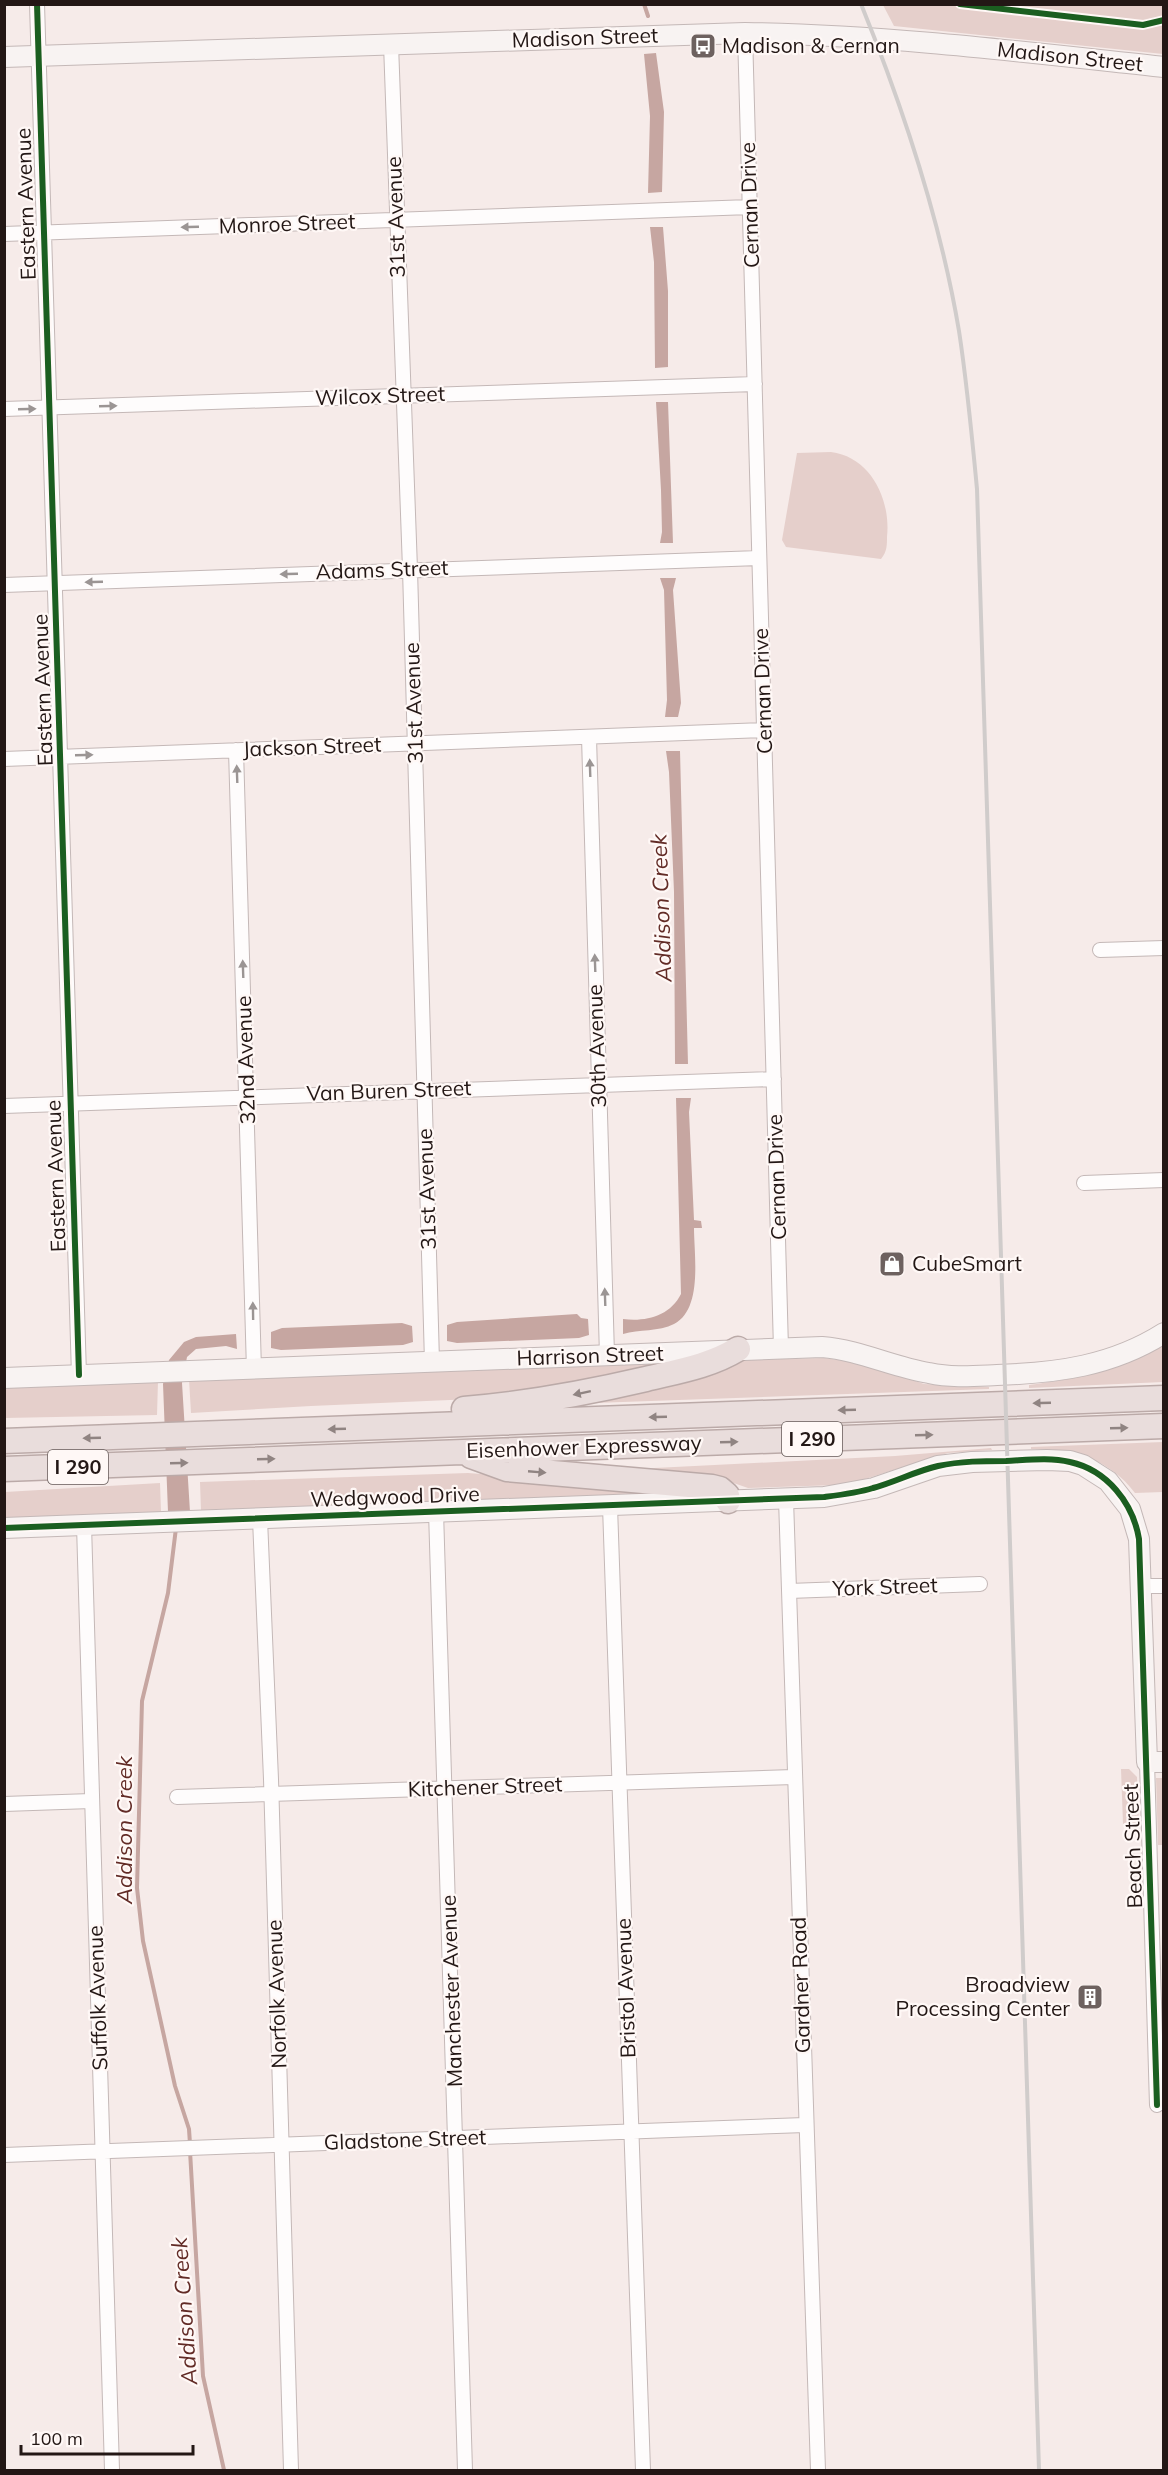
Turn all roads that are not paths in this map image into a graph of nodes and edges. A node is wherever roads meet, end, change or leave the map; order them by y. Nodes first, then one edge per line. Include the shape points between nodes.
1 (37, 4) edge
2 (745, 33) junction
3 (391, 44) junction
4 (39, 56) junction
5 (4, 57) edge
6 (1164, 67) edge
7 (750, 207) junction
8 (396, 220) junction
9 (44, 232) junction
10 (4, 234) edge
11 (755, 384) junction
12 (402, 395) junction
13 (49, 408) junction
14 (4, 409) edge
15 (759, 558) junction
16 (410, 569) junction
17 (56, 583) junction
18 (4, 585) edge
19 (764, 730) junction
20 (589, 737) junction
21 (415, 743) junction
22 (236, 750) junction
23 (61, 756) junction
24 (4, 759) edge
25 (1164, 948) edge
26 (1100, 951) dead end
27 (774, 1079) junction
28 (598, 1084) junction
29 (424, 1090) junction
30 (247, 1096) junction
31 (71, 1104) junction
32 (4, 1106) edge
33 (1164, 1180) edge
34 (1084, 1183) dead end
35 (1164, 1333) edge
36 (781, 1349) junction
37 (738, 1350) junction
38 (607, 1355) junction
39 (432, 1362) junction
40 (254, 1370) junction
41 (79, 1375) junction
42 (4, 1378) edge
43 (1164, 1398) edge
44 (1164, 1426) edge
45 (378, 1427) junction
46 (4, 1441) edge
47 (460, 1452) junction
48 (81, 1466) junction
49 (4, 1469) edge
50 (4, 1483) edge
51 (786, 1499) junction
52 (728, 1501) junction
53 (610, 1506) junction
54 (435, 1511) junction
55 (260, 1519) junction
56 (84, 1525) junction
57 (4, 1528) edge
58 (980, 1584) dead end
59 (1142, 1586) junction
60 (1164, 1586) edge
61 (789, 1591) junction
62 (1155, 1762) edge
63 (794, 1777) junction
64 (620, 1783) junction
65 (446, 1789) junction
66 (272, 1795) junction
67 (177, 1797) dead end
68 (92, 1801) junction
69 (4, 1804) edge
70 (1157, 2105) dead end
71 (805, 2125) junction
72 (631, 2131) junction
73 (456, 2138) junction
74 (282, 2145) junction
75 (103, 2152) junction
76 (4, 2156) edge
77 (112, 2470) edge
78 (291, 2470) edge
79 (465, 2470) edge
80 (643, 2470) edge
81 (818, 2470) edge

1 - 4 street, Eastern Avenue
2 - 3 street, Madison Street
2 - 6 street, Madison Street via 935,42
2 - 7 street, Cernan Drive
3 - 4 street, Madison Street
3 - 8 street, 31st Avenue
4 - 5 street, Madison Street
4 - 9 street, Eastern Avenue
7 - 8 street, Monroe Street
7 - 11 street, Cernan Drive
8 -> 9 street, Monroe Street
8 - 12 street, 31st Avenue
9 - 10 street, Monroe Street
9 - 13 street, Eastern Avenue
11 - 12 street, Wilcox Street
11 - 15 street, Cernan Drive
13 -> 12 street, Wilcox Street
12 - 16 street, 31st Avenue
14 -> 13 street, Wilcox Street
13 - 17 street, Eastern Avenue
15 - 16 street, Adams Street
15 - 19 street, Cernan Drive
16 -> 17 street, Adams Street
16 - 21 street, 31st Avenue
17 - 18 street, Adams Street
17 - 23 street, Eastern Avenue
19 - 20 street, Jackson Street
19 - 27 street, Cernan Drive
20 - 21 street, Jackson Street
28 -> 20 street, 30th Avenue
21 - 22 street, Jackson Street
21 - 29 street, 31st Avenue
23 -> 22 street, Jackson Street
30 -> 22 street, 32nd Avenue
23 - 24 street, Jackson Street
23 - 31 street, Eastern Avenue
25 - 26 street
27 - 28 street, Van Buren Street
27 - 36 street, Cernan Drive
28 - 29 street, Van Buren Street
38 -> 28 street, 30th Avenue
29 - 30 street, Van Buren Street
29 - 39 street, 31st Avenue
30 - 31 street, Van Buren Street
40 -> 30 street, 32nd Avenue
31 - 32 street, Van Buren Street
31 - 41 street, Eastern Avenue
33 - 34 street
35 - 36 street, Harrison Street via 1134,1350 1093,1365 1034,1374 944,1376 842,1349
36 - 37 street, Harrison Street
37 - 38 street, Harrison Street
37 -> 45 highway via 705,1365 618,1385 523,1403 431,1411
38 - 39 street, Harrison Street
39 - 40 street, Harrison Street
40 - 41 street, Harrison Street
41 - 42 street, Harrison Street
43 -> 45 highway, Eisenhower Expressway / I 290
47 -> 44 highway, Eisenhower Expressway / I 290
45 -> 46 highway, Eisenhower Expressway / I 290
48 -> 47 highway, Eisenhower Expressway / I 290
47 -> 52 highway via 507,1469 712,1487 727,1495
48 - 49 highway, Eisenhower Expressway / I 290
48 - 50 highway via 45,1481
51 - 52 street, Wedgwood Drive
51 - 59 street, Beach Street via 851,1494 956,1463 1070,1461 1108,1481 1130,1509 1137,1529
51 - 61 street, Gardner Road
52 - 53 street, Wedgwood Drive
53 - 54 street, Wedgwood Drive
53 - 64 street, Bristol Avenue
54 - 55 street, Wedgwood Drive
54 - 65 street, Manchester Avenue
55 - 56 street, Wedgwood Drive
55 - 66 street, Norfolk Avenue
56 - 57 street, Wedgwood Drive
56 - 68 street, Suffolk Avenue
58 - 61 street, York Street
59 - 60 street
59 - 62 street, Beach Street
61 - 63 street, Gardner Road
62 - 70 street, Beach Street
63 - 64 street, Kitchener Street
63 - 71 street, Gardner Road
64 - 65 street, Kitchener Street
64 - 72 street, Bristol Avenue
65 - 66 street, Kitchener Street
65 - 73 street, Manchester Avenue
66 - 67 street, Kitchener Street
66 - 74 street, Norfolk Avenue
68 - 69 street
68 - 75 street, Suffolk Avenue
71 - 72 street, Gladstone Street
71 - 81 street, Gardner Road
72 - 73 street, Gladstone Street
72 - 80 street, Bristol Avenue
73 - 74 street, Gladstone Street
73 - 79 street, Manchester Avenue
74 - 75 street, Gladstone Street
74 - 78 street, Norfolk Avenue
75 - 76 street, Gladstone Street
75 - 77 street, Suffolk Avenue

